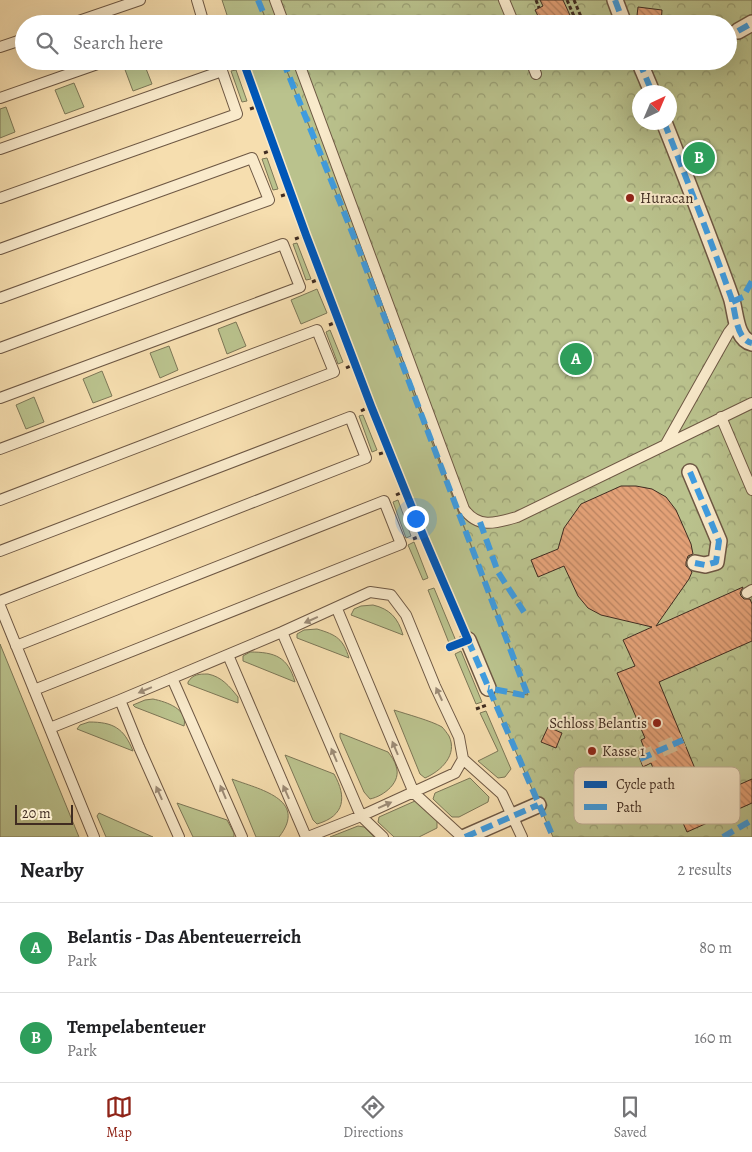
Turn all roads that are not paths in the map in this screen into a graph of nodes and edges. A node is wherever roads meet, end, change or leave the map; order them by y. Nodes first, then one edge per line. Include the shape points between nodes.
1 (140, 0) edge
2 (196, 0) edge
3 (275, 0) edge
4 (504, 0) edge
5 (615, 0) edge
6 (96, 15) edge
7 (201, 15) edge
8 (281, 15) edge
9 (510, 15) edge
10 (621, 15) edge
11 (752, 23) edge
12 (738, 31) dead end
13 (15, 43) edge
14 (0, 48) edge
15 (80, 70) edge
16 (301, 70) edge
17 (534, 70) edge
18 (643, 70) edge
19 (536, 74) dead end
20 (649, 85) edge
21 (0, 98) edge
22 (667, 130) edge
23 (0, 148) edge
24 (0, 198) edge
25 (0, 248) edge
26 (0, 298) edge
27 (737, 322) junction
28 (752, 343) edge
29 (0, 348) edge
30 (0, 398) edge
31 (752, 403) edge
32 (721, 417) junction
33 (666, 444) junction
34 (0, 449) edge
35 (690, 472) dead end
36 (752, 490) edge
37 (0, 500) edge
38 (0, 551) edge
39 (695, 563) dead end
40 (0, 601) edge
41 (0, 606) edge
42 (336, 608) junction
43 (282, 632) junction
44 (468, 640) dead end
45 (16, 646) junction
46 (228, 655) junction
47 (172, 678) junction
48 (488, 688) dead end
49 (34, 690) junction
50 (120, 700) junction
51 (50, 728) junction
52 (463, 759) junction
53 (414, 793) junction
54 (538, 805) dead end
55 (361, 816) junction
56 (513, 816) junction
57 (94, 837) edge
58 (179, 837) edge
59 (242, 837) edge
60 (307, 837) edge
61 (383, 837) edge
62 (464, 837) edge
63 (522, 837) edge

1 - 6 lane
2 - 7 lane
3 - 8 lane
4 - 9 lane
5 - 10 street
11 - 12 street
13 - 14 lane
15 - 21 lane
16 - 33 lane via 460,499 470,517 480,522 517,517
17 - 19 lane
18 - 20 street
22 - 27 street via 705,225
23 - 24 lane via 222,71 237,114
25 - 26 lane via 252,158 269,200
27 - 28 street via 741,334
27 - 33 lane
29 - 30 lane via 283,244 300,287
31 - 32 lane
32 - 33 lane
32 - 36 lane
34 - 37 lane via 317,330 334,372
35 - 39 street via 719,541 716,562
38 - 40 lane via 350,417 366,458
41 - 45 lane
42 -> 43 lane
52 -> 42 lane via 459,737 406,615 390,595 370,592
53 -> 42 lane
43 - 46 lane
55 -> 43 lane
44 - 48 street
45 - 49 lane
45 - 49 lane via 384,500 401,544
46 - 47 lane
60 -> 46 lane
47 -> 50 lane
59 -> 47 lane
49 - 51 lane
50 - 51 lane
58 -> 50 lane
51 - 57 lane
52 - 53 lane via 455,773
52 - 56 lane via 502,794
55 -> 53 lane
53 - 62 lane
54 - 56 street
55 - 60 lane
55 - 61 lane
56 - 62 street
56 - 63 lane

